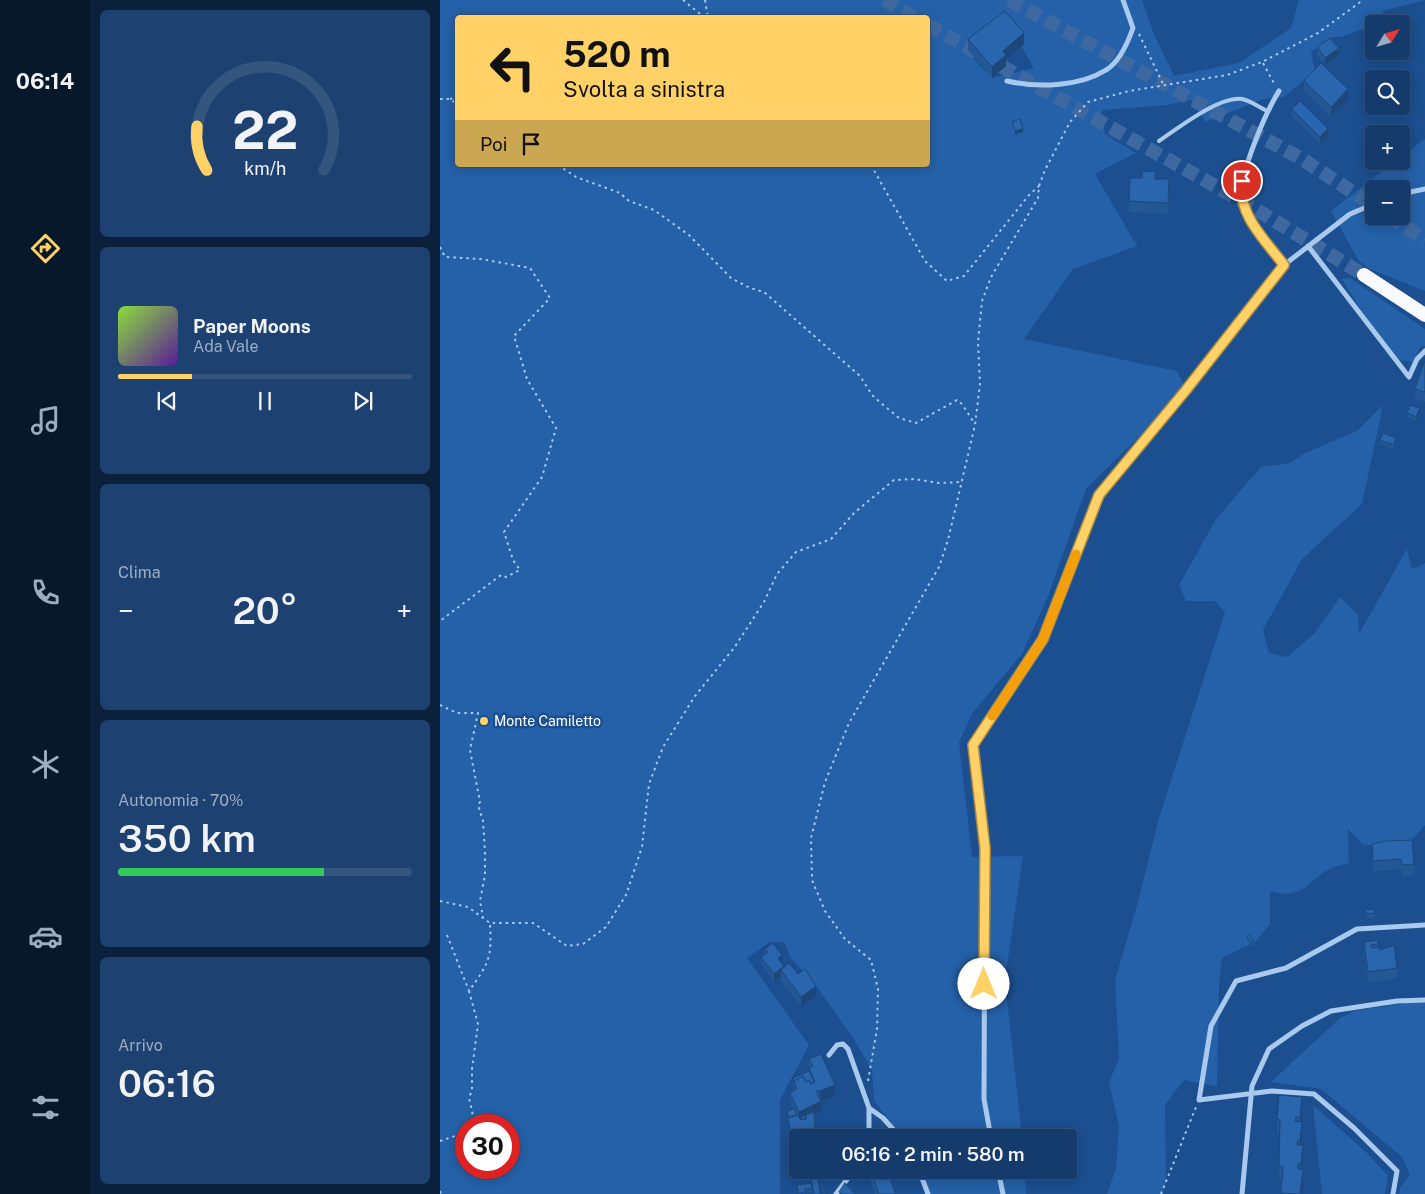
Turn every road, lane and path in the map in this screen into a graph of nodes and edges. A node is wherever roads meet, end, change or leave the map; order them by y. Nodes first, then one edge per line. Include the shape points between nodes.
1 (683, 0) edge
2 (705, 0) edge
3 (1123, 0) edge
4 (1363, 0) edge
5 (703, 15) edge
6 (707, 15) edge
7 (1133, 28) junction
8 (1262, 62) junction
9 (1007, 81) dead end
10 (1164, 86) junction
11 (1279, 91) joint
12 (455, 98) edge
13 (440, 99) edge
14 (449, 99) junction
15 (455, 102) edge
16 (1267, 111) junction
17 (1159, 141) dead end
18 (561, 167) edge
19 (872, 167) edge
20 (1039, 186) junction
21 (1425, 189) edge
22 (1410, 192) edge
23 (1365, 208) edge
24 (1308, 246) junction
25 (440, 247) edge
26 (1284, 265) junction
27 (1364, 275) tunnel mouth
28 (1425, 315) edge
29 (1425, 351) edge
30 (975, 425) junction
31 (961, 482) junction
32 (440, 622) edge
33 (440, 705) edge
34 (440, 901) edge
35 (483, 918) junction
36 (490, 924) junction
37 (1425, 925) edge
38 (447, 936) dead end
39 (469, 991) junction
40 (1425, 1000) edge
41 (829, 1055) dead end
42 (868, 1084) dead end
43 (1252, 1094) junction
44 (1199, 1100) junction
45 (869, 1108) junction
46 (473, 1114) edge
47 (869, 1129) edge
48 (893, 1129) edge
49 (989, 1129) edge
50 (455, 1136) edge
51 (440, 1142) edge
52 (847, 1179) edge
53 (922, 1179) edge
54 (1000, 1179) edge
55 (836, 1194) edge
56 (928, 1194) edge
57 (1002, 1194) edge
58 (1161, 1194) edge
59 (1242, 1194) edge
60 (1393, 1194) edge

1 - 5 path
2 - 6 path
3 - 7 street
4 - 8 path via 1318,33
7 - 9 street via 1114,64 1091,77 1055,85 1028,86
7 - 10 path via 1141,36
8 - 10 path via 1227,75
8 - 11 path
10 - 20 path via 1111,94 1088,102 1070,122
11 - 16 street
12 - 14 path
13 - 14 path
14 - 15 path
16 - 17 lane via 1242,99 1224,102
16 - 26 street via 1240,194 1248,217
18 - 30 path via 576,177 654,210 689,234 731,278 764,292 860,376 872,395 899,418 916,423 957,400
19 - 20 path via 925,261 947,281 964,276
20 - 30 path via 1038,198 991,277 982,301 978,342 980,384
21 - 22 street
23 - 24 street via 1350,214
24 - 26 street
24 - 29 street via 1409,376
25 - 32 path via 445,257 481,259 530,268 550,298 514,336 527,379 556,428 542,478 504,532 513,560 520,570 506,577 501,575
26 - 49 street via 1099,495 1043,639 973,745 985,848 984,1099
27 - 28 highway
30 - 31 path
31 - 36 path via 894,480 854,513 831,539 796,552 778,574 739,640 695,696 663,747 649,784 642,847 626,895 606,927 583,944 567,946 533,923
31 - 42 path via 939,567 849,723 825,782 811,838 812,880 825,911 845,939 871,960 878,989 877,1029
33 - 35 path via 457,713 478,713 470,750 478,805 484,821 485,875 480,901
34 - 35 path via 468,907
35 - 36 path
36 - 39 path via 492,951 484,971
37 - 44 street via 1358,929 1286,968 1236,981 1211,1026
38 - 39 path
39 - 46 path via 478,1024 469,1098
40 - 43 street via 1331,1011 1302,1026 1269,1049 1252,1086
41 - 45 street via 837,1045 843,1044 848,1049
43 - 44 street
43 - 59 street
43 - 60 street via 1272,1091 1314,1094 1397,1171
44 - 58 path
45 - 47 street
45 - 48 street
50 - 51 path
52 - 55 street
53 - 56 street
54 - 57 street

